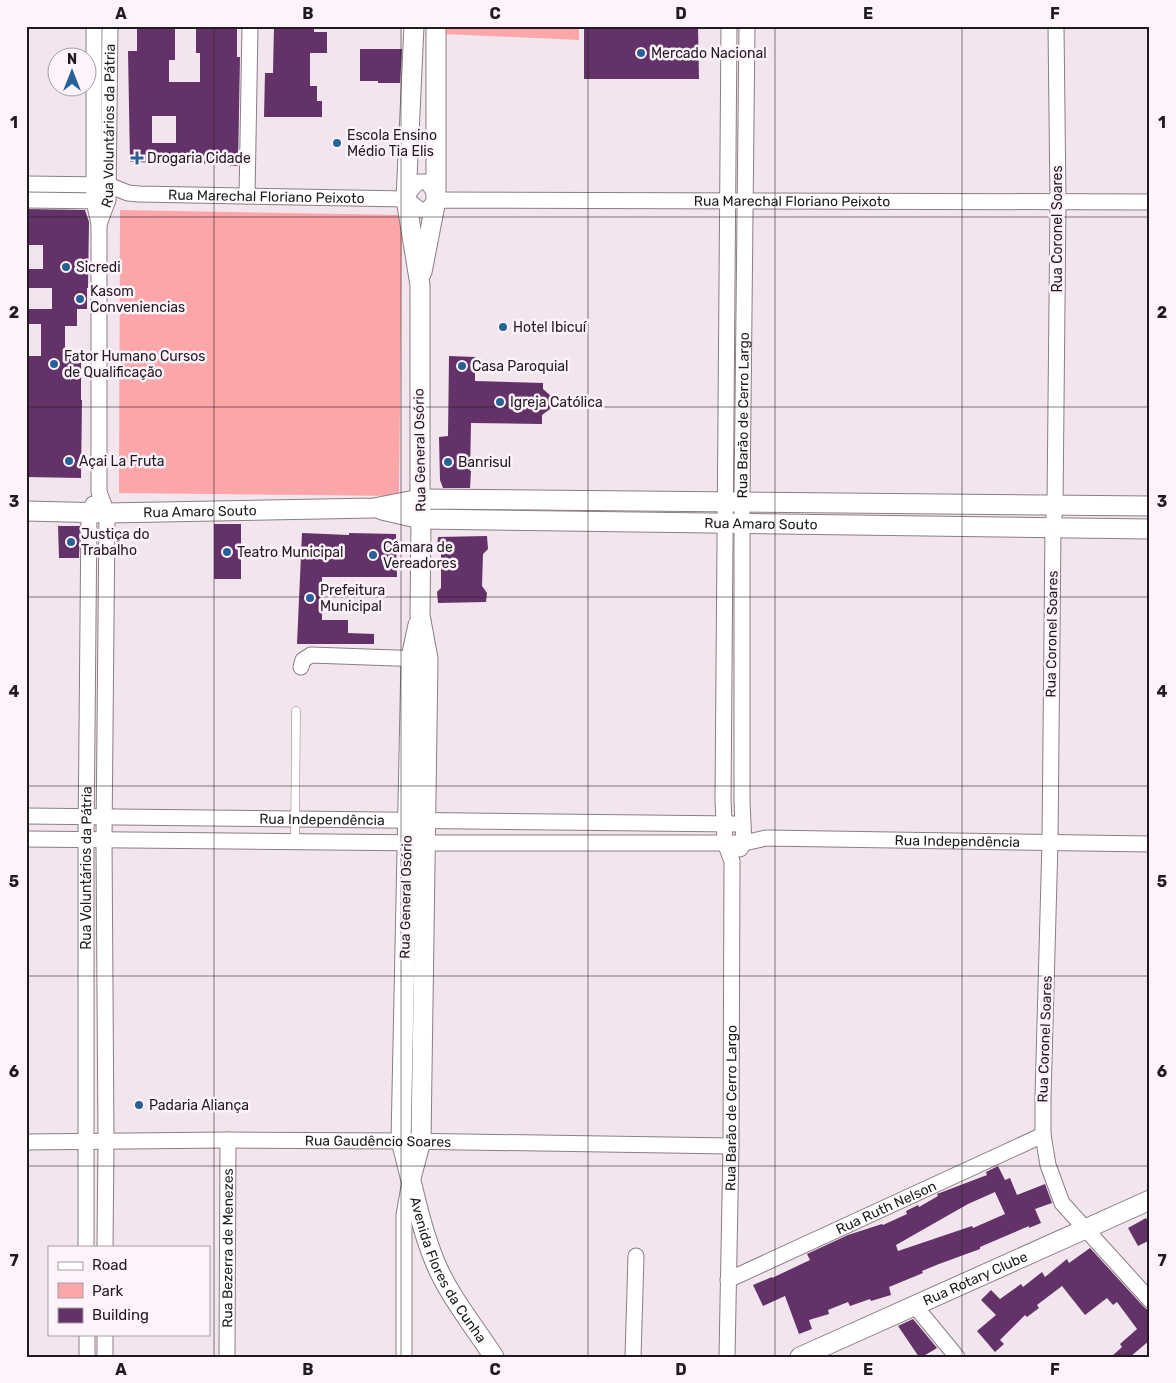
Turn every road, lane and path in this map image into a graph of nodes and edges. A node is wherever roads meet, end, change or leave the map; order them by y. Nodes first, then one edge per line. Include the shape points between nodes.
1 (94, 26) edge
2 (110, 26) edge
3 (250, 26) edge
4 (414, 26) edge
5 (436, 26) edge
6 (729, 26) edge
7 (747, 26) edge
8 (1056, 26) edge
9 (747, 46) junction
10 (729, 47) junction
11 (26, 184) edge
12 (101, 185) junction
13 (128, 193) junction
14 (247, 196) junction
15 (406, 199) junction
16 (26, 200) edge
17 (436, 200) junction
18 (101, 201) junction
19 (729, 201) junction
20 (746, 201) junction
21 (1058, 202) junction
22 (1150, 202) edge
23 (420, 285) junction
24 (727, 308) junction
25 (745, 308) junction
26 (420, 499) junction
27 (734, 502) junction
28 (1055, 505) junction
29 (1150, 506) edge
30 (374, 508) junction
31 (26, 512) edge
32 (98, 512) junction
33 (421, 519) junction
34 (734, 523) junction
35 (1053, 528) junction
36 (1150, 529) edge
37 (725, 623) junction
38 (742, 623) junction
39 (88, 624) junction
40 (106, 624) junction
41 (419, 659) junction
42 (301, 667) dead end
43 (296, 711) dead end
44 (724, 770) junction
45 (742, 770) junction
46 (26, 816) edge
47 (87, 816) junction
48 (104, 816) junction
49 (296, 819) junction
50 (417, 820) junction
51 (532, 821) junction
52 (725, 824) junction
53 (744, 825) junction
54 (26, 838) edge
55 (766, 838) junction
56 (104, 839) junction
57 (86, 840) junction
58 (295, 842) junction
59 (1050, 842) junction
60 (407, 843) junction
61 (426, 843) junction
62 (532, 843) junction
63 (744, 843) junction
64 (726, 844) junction
65 (1150, 844) edge
66 (732, 861) junction
67 (86, 1033) junction
68 (105, 1033) junction
69 (423, 1039) junction
70 (403, 1041) junction
71 (1043, 1135) junction
72 (228, 1140) junction
73 (106, 1141) junction
74 (401, 1141) junction
75 (422, 1141) junction
76 (26, 1142) edge
77 (86, 1142) junction
78 (731, 1146) junction
79 (411, 1178) junction
80 (1150, 1200) edge
81 (1086, 1230) junction
82 (86, 1246) edge
83 (105, 1246) edge
84 (636, 1256) dead end
85 (728, 1280) junction
86 (1150, 1300) edge
87 (915, 1306) junction
88 (87, 1336) edge
89 (105, 1336) edge
90 (87, 1357) edge
91 (105, 1357) edge
92 (227, 1357) edge
93 (404, 1357) edge
94 (494, 1357) edge
95 (633, 1357) edge
96 (727, 1357) edge
97 (800, 1357) edge
98 (957, 1357) edge

1 - 12 street, Rua Voluntários da Pátria
2 - 12 street, Rua Voluntários da Pátria
3 - 14 street
4 - 15 street, Rua General Osório
5 - 17 street, Rua General Osório
6 - 10 street, Rua Barão de Cerro Largo
7 - 9 street, Rua Barão de Cerro Largo
8 - 21 street, Rua Coronel Soares
9 - 10 street
9 - 20 street, Rua Barão de Cerro Largo
10 - 19 street, Rua Barão de Cerro Largo
11 - 12 street, Rua Marechal Floriano Peixoto
12 - 13 street, Rua Marechal Floriano Peixoto
12 - 18 street, Rua Voluntários da Pátria
13 - 14 street, Rua Marechal Floriano Peixoto
13 - 18 street, Rua Marechal Floriano Peixoto
14 - 15 street, Rua Marechal Floriano Peixoto
15 - 17 street, Rua Marechal Floriano Peixoto via 420,210 427,210
15 - 17 street via 418,182 427,182
15 - 23 street, Rua General Osório
16 - 18 street, Rua Marechal Floriano Peixoto
17 - 19 street, Rua Marechal Floriano Peixoto
17 - 23 street, Rua General Osório
18 - 32 street, Rua Voluntários da Pátria
19 - 20 street, Rua Marechal Floriano Peixoto
19 - 24 street, Rua Barão de Cerro Largo
20 - 21 street, Rua Marechal Floriano Peixoto
20 - 25 street, Rua Barão de Cerro Largo
21 - 22 street, Rua Marechal Floriano Peixoto
21 - 28 street, Rua Coronel Soares
23 - 26 street, Rua General Osório
24 - 25 street
24 - 27 street, Rua Barão de Cerro Largo
25 - 27 street, Rua Barão de Cerro Largo
26 - 27 street, Rua Amaro Souto
26 - 30 street, Rua Amaro Souto
26 - 33 street, Rua General Osório
27 - 28 street, Rua Amaro Souto
27 - 34 street, Rua Barão de Cerro Largo
28 - 29 street, Rua Amaro Souto
28 - 35 street, Rua Coronel Soares
30 - 32 street, Rua Amaro Souto
30 - 33 street, Rua Amaro Souto
31 - 32 street, Rua Amaro Souto
32 - 39 street, Rua Voluntários da Pátria
32 - 40 street, Rua Voluntários da Pátria
33 - 34 street, Rua Amaro Souto
33 - 41 street, Rua General Osório
34 - 35 street, Rua Amaro Souto
34 - 37 street, Rua Barão de Cerro Largo
34 - 38 street, Rua Barão de Cerro Largo
35 - 36 street, Rua Amaro Souto
35 - 59 street, Rua Coronel Soares
37 - 38 street
37 - 44 street, Rua Barão de Cerro Largo
38 - 45 street, Rua Barão de Cerro Largo
39 - 40 street
39 - 47 street, Rua Voluntários da Pátria
40 - 48 street, Rua Voluntários da Pátria
41 - 42 street via 311,655 303,660
41 - 50 street, Rua General Osório
43 - 49 lane
44 - 45 street
44 - 52 street, Rua Barão de Cerro Largo
45 - 53 street, Rua Barão de Cerro Largo
46 - 47 street, Rua Independência
47 - 48 street, Rua Independência
47 - 57 street, Rua Voluntários da Pátria
48 - 49 street, Rua Independência
48 - 56 street, Rua Voluntários da Pátria
49 - 50 street, Rua Independência
49 - 58 lane
50 - 51 street, Rua Independência
50 - 60 street, Rua General Osório
50 - 61 street, Rua General Osório
51 - 52 street, Rua Independência
51 - 62 street
52 - 53 street, Rua Independência
52 - 64 street, Rua Barão de Cerro Largo
53 - 55 street, Rua Independência
53 - 63 street, Rua Barão de Cerro Largo
54 - 57 street, Rua Independência
55 - 59 street, Rua Independência
55 - 63 street, Rua Independência
56 - 57 street, Rua Independência
56 - 58 street, Rua Independência
56 - 68 street, Rua Voluntários da Pátria
57 - 67 street, Rua Voluntários da Pátria
58 - 60 street, Rua Independência
59 - 65 street, Rua Independência
59 - 71 street, Rua Coronel Soares
60 - 61 street, Rua Independência
60 - 70 street, Rua General Osório
61 - 62 street, Rua Independência
61 - 69 street, Rua General Osório
62 - 64 street, Rua Independência
63 - 64 street, Rua Independência
63 - 66 street
64 - 66 street, Rua Barão de Cerro Largo
66 - 78 street, Rua Barão de Cerro Largo
67 - 68 street
67 - 77 street, Rua Voluntários da Pátria
68 - 73 street, Rua Voluntários da Pátria
69 - 70 street
69 - 75 street, Rua General Osório
70 - 74 street, Rua General Osório
71 - 81 street, Rua Coronel Soares via 1048,1165 1062,1203
71 - 85 street, Rua Ruth Nelson
72 - 73 street, Rua Gaudêncio Soares
72 - 74 street, Rua Gaudêncio Soares
72 - 92 street, Rua Bezerra de Menezes
73 - 77 street, Rua Gaudêncio Soares
73 - 83 street, Rua Voluntários da Pátria
74 - 75 street, Rua Gaudêncio Soares
74 - 79 street, Rua General Osório
75 - 78 street, Rua Gaudêncio Soares
75 - 79 street, Rua General Osório
76 - 77 street, Rua Gaudêncio Soares
77 - 82 street, Rua Voluntários da Pátria
78 - 85 street, Rua Barão de Cerro Largo
79 - 93 street, Rua General Osório via 404,1215
79 - 94 street, Avenida Flores da Cunha via 421,1220 447,1286
80 - 81 street, Rua Rotary Clube
81 - 86 street, Rua Coronel Soares
81 - 87 street, Rua Rotary Clube
84 - 95 street
85 - 96 street, Rua Barão de Cerro Largo
87 - 97 street, Rua Rotary Clube
87 - 98 street
88 - 90 street
89 - 91 street

